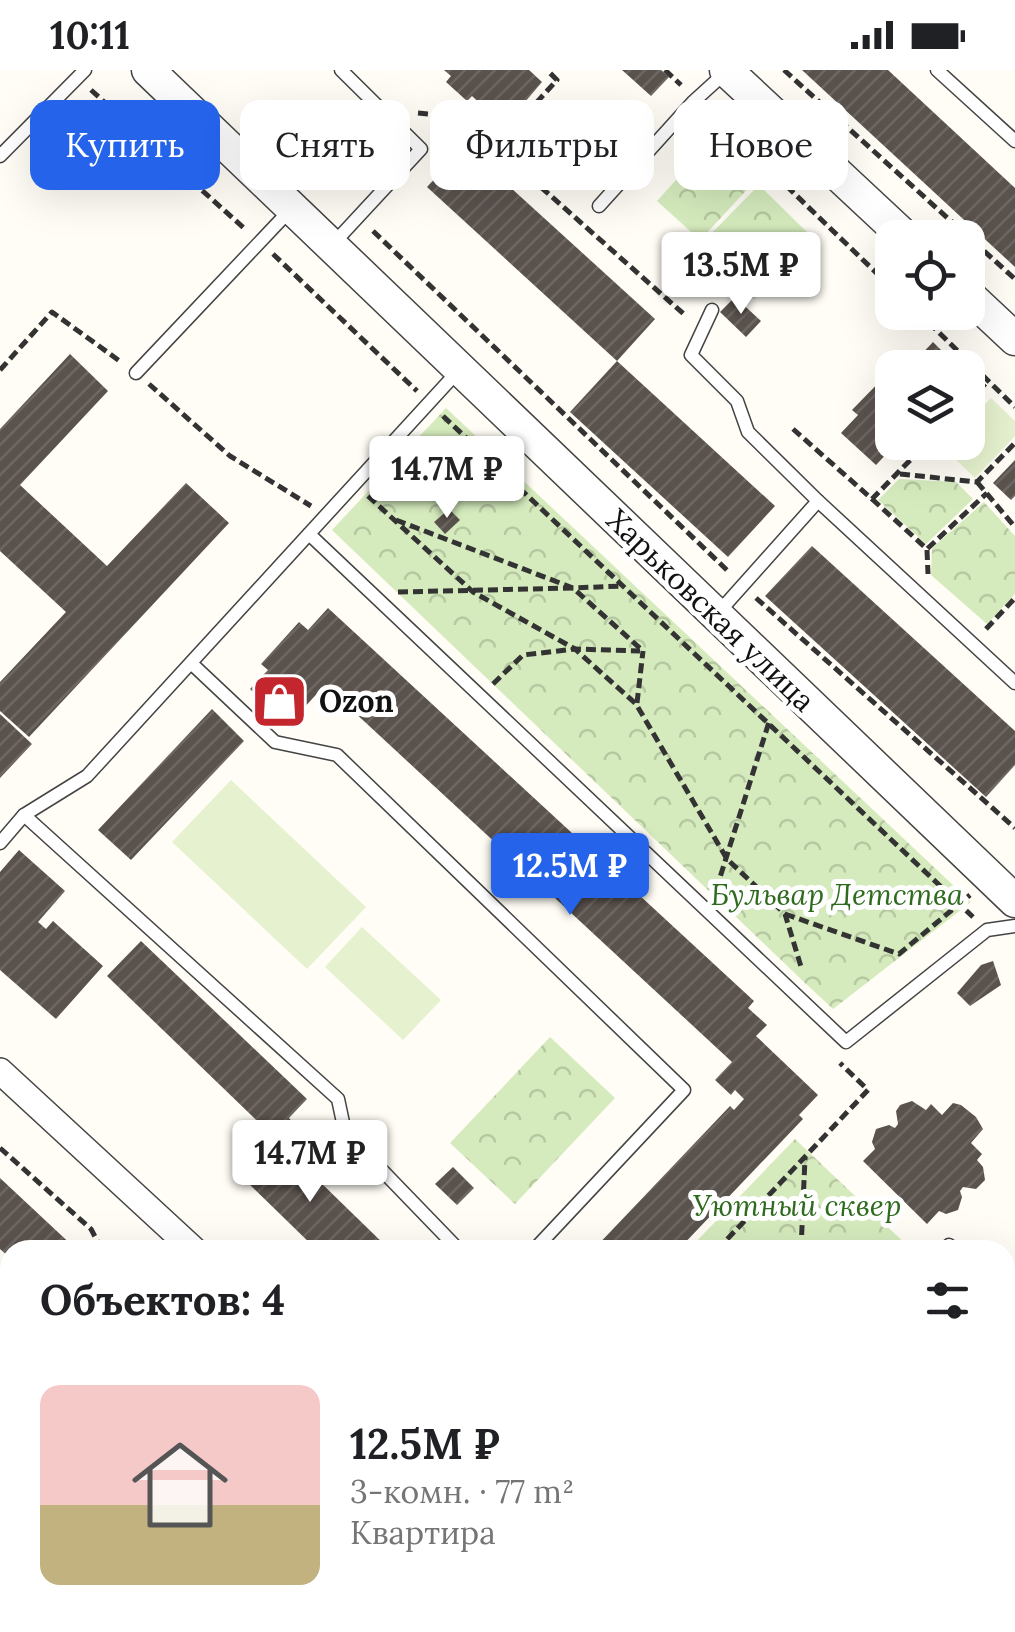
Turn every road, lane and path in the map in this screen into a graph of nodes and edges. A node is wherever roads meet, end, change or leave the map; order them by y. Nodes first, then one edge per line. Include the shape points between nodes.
1 (148, 70) edge
2 (341, 70) edge
3 (548, 70) edge
4 (664, 70) edge
5 (727, 70) edge
6 (784, 70) edge
7 (937, 70) edge
8 (82, 74) edge
9 (696, 99) junction
10 (539, 100) edge
11 (1015, 140) edge
12 (0, 156) edge
13 (545, 190) edge
14 (598, 206) dead end
15 (292, 208) junction
16 (360, 218) junction
17 (887, 220) edge
18 (260, 242) junction
19 (332, 246) junction
20 (875, 272) edge
21 (1015, 279) edge
22 (712, 310) dead end
23 (985, 311) edge
24 (690, 319) dead end
25 (936, 330) edge
26 (1015, 339) edge
27 (460, 369) junction
28 (0, 370) edge
29 (136, 372) junction
30 (988, 381) junction
31 (985, 384) edge
32 (430, 403) junction
33 (1015, 407) edge
34 (793, 429) dead end
35 (1015, 443) edge
36 (911, 460) edge
37 (898, 474) junction
38 (978, 482) junction
39 (355, 484) junction
40 (987, 494) junction
41 (872, 499) junction
42 (818, 501) junction
43 (325, 518) junction
44 (393, 519) junction
45 (1015, 527) edge
46 (309, 534) junction
47 (927, 550) junction
48 (928, 578) dead end
49 (624, 586) junction
50 (743, 586) junction
51 (572, 588) junction
52 (370, 592) junction
53 (473, 592) junction
54 (1015, 598) edge
55 (717, 615) junction
56 (986, 629) dead end
57 (574, 649) junction
58 (644, 651) junction
59 (191, 663) junction
60 (1015, 683) edge
61 (480, 696) junction
62 (636, 704) junction
63 (768, 722) junction
64 (24, 815) junction
65 (1015, 828) edge
66 (0, 842) edge
67 (727, 859) junction
68 (1015, 901) edge
69 (958, 904) junction
70 (708, 912) junction
71 (786, 914) junction
72 (1015, 926) edge
73 (987, 930) junction
74 (800, 999) junction
75 (828, 1051) dead end
76 (0, 1071) edge
77 (0, 1148) edge
78 (805, 1158) junction
79 (97, 1240) edge
80 (177, 1240) edge
81 (449, 1240) edge
82 (543, 1240) edge
83 (727, 1240) edge
84 (801, 1240) edge

1 - 15 street, Харьковская улица
2 - 16 lane via 421,150
3 - 10 path via 558,80
4 - 9 path
5 - 9 lane
5 - 17 street
6 - 21 path
7 - 11 lane
8 - 12 lane
8 - 18 path
9 - 14 lane
9 - 20 path
13 - 24 path
15 - 18 lane
15 - 19 street, Харьковская улица
16 - 19 lane
16 - 50 path
18 - 29 lane
18 - 32 path
19 - 27 street, Харьковская улица
22 - 42 lane via 691,356 737,401 748,432
23 - 26 street
25 - 30 path
27 - 32 lane
27 - 55 street, Харьковская улица
28 - 29 path via 52,312
29 - 43 path via 230,456
30 - 31 path
30 - 33 path
32 - 39 lane
32 - 49 path
34 - 41 path
35 - 38 path
36 - 37 path
37 - 38 path
37 - 41 path
38 - 40 path
39 - 43 lane
39 - 44 path
40 - 45 path
40 - 47 path
41 - 47 path
42 - 50 lane
42 - 60 lane
43 - 46 lane
44 - 51 path
44 - 53 path
46 - 52 lane
46 - 59 lane
47 - 48 path
49 - 51 path
49 - 63 path
50 - 55 lane
50 - 65 path
51 - 53 path
51 - 58 path
52 - 53 path
52 - 61 lane
53 - 57 path
54 - 56 path
55 - 68 street, Харьковская улица
57 - 58 path
57 - 61 path via 523,656
57 - 62 path
58 - 62 path
59 - 64 lane via 87,776
59 - 82 lane via 275,742 337,755 684,1090
61 - 70 lane
62 - 67 path
63 - 67 path
63 - 69 path
64 - 66 lane
64 - 81 lane via 338,1099 345,1132
67 - 70 path
67 - 71 path
69 - 71 path via 899,954
69 - 73 path
70 - 74 lane
71 - 74 path via 806,984
72 - 73 lane
73 - 74 lane via 846,1042
75 - 78 path via 868,1090
76 - 80 street
77 - 79 path
78 - 83 path
78 - 84 path

